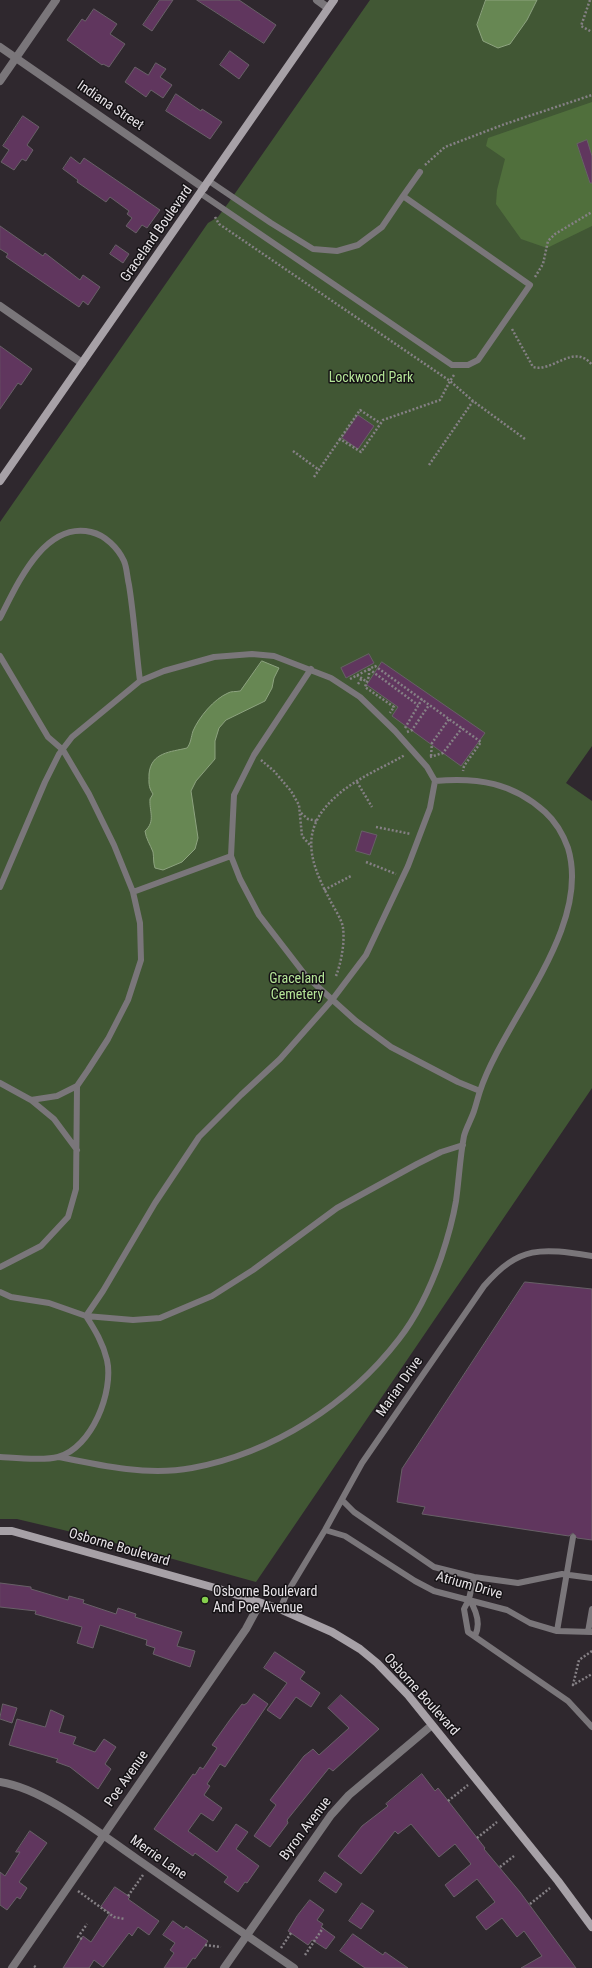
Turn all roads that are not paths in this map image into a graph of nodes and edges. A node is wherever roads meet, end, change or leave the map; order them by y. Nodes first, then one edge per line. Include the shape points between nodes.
1 (56, 0) edge
2 (317, 0) edge
3 (334, 0) edge
4 (328, 8) junction
5 (0, 47) edge
6 (16, 58) junction
7 (0, 81) edge
8 (420, 172) road end
9 (205, 187) junction
10 (403, 196) junction
11 (0, 306) edge
12 (82, 363) junction
13 (0, 481) edge
14 (0, 618) edge
15 (0, 656) edge
16 (311, 669) junction
17 (140, 681) junction
18 (63, 750) junction
19 (435, 781) junction
20 (231, 856) junction
21 (0, 887) edge
22 (133, 892) junction
23 (332, 1000) junction
24 (0, 1083) edge
25 (77, 1086) junction
26 (480, 1091) junction
27 (31, 1100) junction
28 (463, 1145) junction
29 (77, 1150) junction
30 (592, 1256) edge
31 (0, 1267) edge
32 (0, 1292) edge
33 (86, 1316) junction
34 (0, 1457) edge
35 (59, 1457) junction
36 (342, 1500) junction
37 (325, 1530) junction
38 (0, 1531) edge
39 (573, 1537) dead end
40 (567, 1574) junction
41 (474, 1576) junction
42 (592, 1578) edge
43 (469, 1600) junction
44 (260, 1603) junction
45 (280, 1609) junction
46 (592, 1609) edge
47 (557, 1631) junction
48 (590, 1632) edge
49 (475, 1636) junction
50 (432, 1725) junction
51 (592, 1726) edge
52 (0, 1782) edge
53 (104, 1836) junction
54 (592, 1927) edge
55 (246, 1935) junction
56 (12, 1968) edge
57 (224, 1968) edge
58 (294, 1968) edge

1 - 6 street
2 - 4 street
3 - 4 street, Graceland Boulevard
4 - 9 street, Graceland Boulevard
5 - 6 street, Indiana Street
6 - 7 street
6 - 9 street, Indiana Street
8 - 10 lane
9 - 10 lane via 314,249 338,251 358,244 382,226
9 - 10 lane via 452,365 468,365 478,360 530,285
9 - 12 street, Graceland Boulevard
11 - 12 street
12 - 13 street, Graceland Boulevard
14 - 17 lane via 22,577 46,545 63,534 80,529 96,533 114,545 124,562
15 - 18 lane via 48,737
16 - 17 lane via 274,656 252,654 214,657 164,671
16 - 19 lane via 331,678 360,697 427,766
16 - 20 lane via 254,755 234,795
17 - 18 lane via 72,737
18 - 21 lane via 44,782
18 - 22 lane via 89,794
19 - 23 lane via 430,808 404,877 366,955
19 - 26 lane via 482,781 508,787 531,799 553,818 564,838 571,859 570,906 563,929
20 - 22 lane
20 - 23 lane via 259,915 306,976
22 - 25 lane via 140,923 141,960 128,1000 108,1039
23 - 26 lane via 391,1047
23 - 33 lane via 280,1059 199,1137
24 - 27 lane
25 - 27 lane via 57,1096
25 - 29 lane
26 - 28 lane via 464,1134
27 - 29 lane via 54,1119
28 - 33 lane via 423,1161 337,1208 253,1270 212,1296 160,1318 133,1320
28 - 35 lane via 456,1204 441,1257 426,1294 400,1338 346,1395 306,1422 267,1442 234,1456 191,1468 140,1471
29 - 31 lane via 76,1188 68,1217 41,1246
30 - 36 lane, Marian Drive via 556,1250 534,1251 515,1258 499,1269 484,1286 362,1463
32 - 33 lane via 11,1297 50,1303
33 - 35 lane via 100,1338 108,1362 106,1389 100,1417 82,1443
34 - 35 lane
36 - 37 lane, Marian Drive
36 - 41 lane, Atrium Drive via 354,1512 434,1567
37 - 43 lane, Atrium Drive via 345,1536 415,1581 434,1590
37 - 45 lane, Marian Drive
38 - 44 street, Osborne Boulevard via 12,1531 219,1589
39 - 40 lane
40 - 41 lane, Atrium Drive via 554,1574 518,1583
40 - 42 lane, Atrium Drive
40 - 47 lane
41 - 43 lane
43 - 47 lane, Atrium Drive via 508,1610 530,1623
43 - 49 lane via 475,1609 479,1629
43 - 49 lane via 464,1609 468,1632
44 - 45 street, Osborne Boulevard
44 - 53 street, Poe Avenue via 246,1629
45 - 50 street, Osborne Boulevard via 312,1622 360,1649 393,1679
46 - 48 lane
47 - 48 lane, Atrium Drive
49 - 51 lane via 568,1701
50 - 54 street, Osborne Boulevard
50 - 55 street, Byron Avenue via 349,1795 312,1841
52 - 53 street, Merrie Lane via 21,1787 45,1798
53 - 55 street, Merrie Lane
53 - 56 street, Poe Avenue
55 - 57 street, Byron Avenue
55 - 58 street, Merrie Lane

